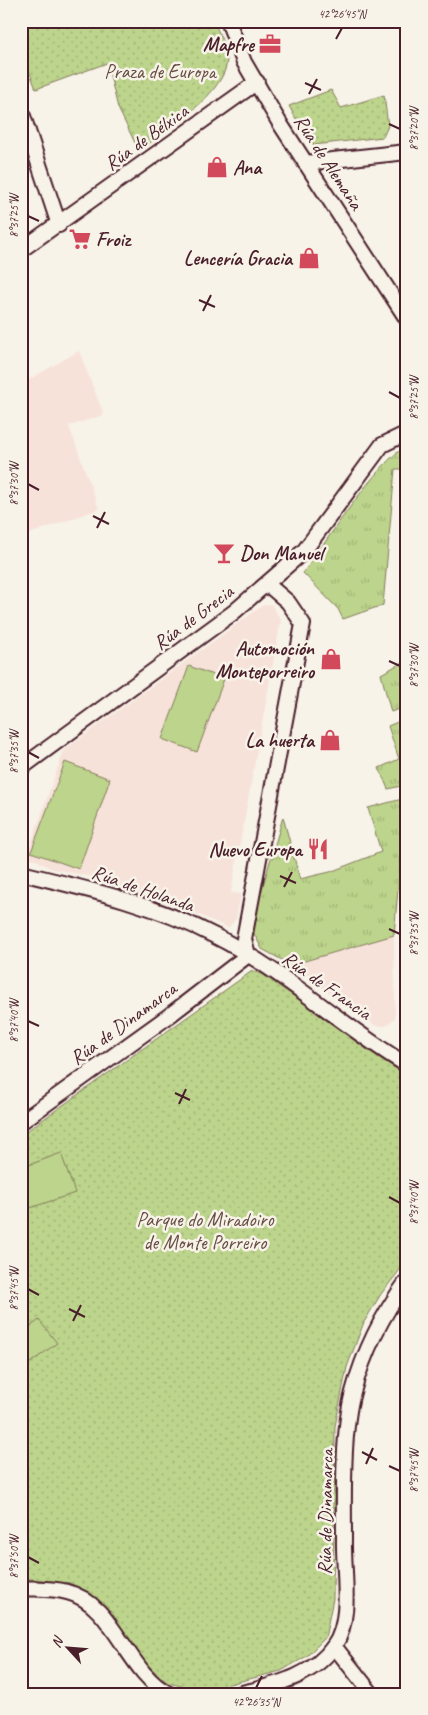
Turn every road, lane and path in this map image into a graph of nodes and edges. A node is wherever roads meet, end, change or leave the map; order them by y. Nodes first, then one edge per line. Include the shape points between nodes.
1 (228, 21) edge
2 (257, 82) junction
3 (22, 115) edge
4 (407, 152) edge
5 (306, 163) junction
6 (59, 225) junction
7 (21, 250) edge
8 (407, 319) edge
9 (407, 433) edge
10 (267, 584) junction
11 (21, 768) edge
12 (21, 873) edge
13 (248, 955) junction
14 (407, 1065) edge
15 (21, 1122) edge
16 (407, 1281) edge
17 (21, 1588) edge
18 (334, 1646) junction
19 (169, 1694) edge
20 (238, 1694) edge
21 (372, 1694) edge

1 - 2 street, Rúa de Alemaña via 244,62
2 - 5 street, Rúa de Alemaña
2 - 6 street, Rúa de Bélxica
3 - 6 street
4 - 5 street
5 - 8 street, Rúa de Alemaña
6 - 7 street, Rúa de Bélxica
9 - 10 street, Rúa de Grecia via 382,445 304,551
10 - 11 street, Rúa de Grecia via 234,612
10 - 13 street via 288,602 303,624 244,939
12 - 13 street, Rúa de Holanda via 152,908 216,936
13 - 14 street, Rúa de Francia
13 - 15 street, Rúa de Dinamarca
16 - 18 street, Rúa de Dinamarca via 385,1311 366,1350 352,1394 347,1439 345,1625
17 - 19 street via 68,1592 83,1598 99,1612 142,1672
18 - 20 street, Rúa de Dinamarca via 319,1663 300,1675
18 - 21 street

